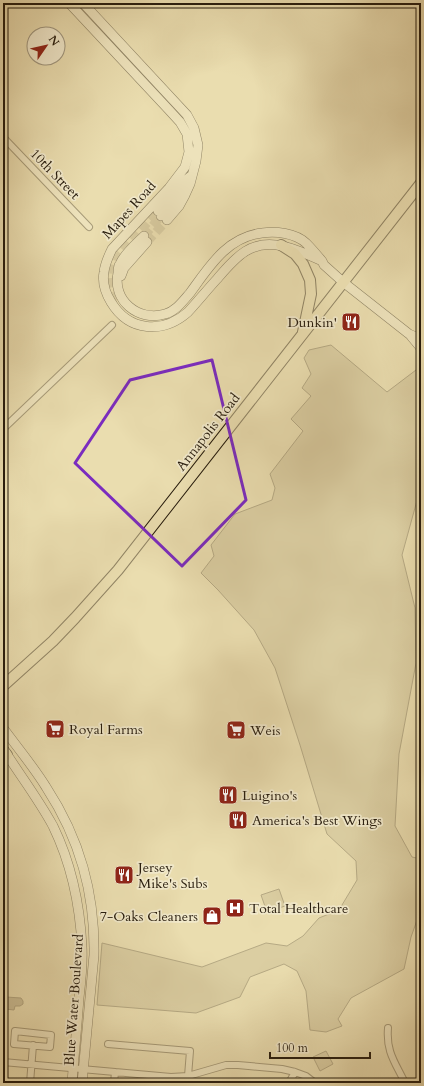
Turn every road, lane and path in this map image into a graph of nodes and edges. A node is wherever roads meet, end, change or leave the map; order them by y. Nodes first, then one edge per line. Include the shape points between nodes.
1 (69, 3) edge
2 (83, 3) edge
3 (3, 137) edge
4 (192, 175) junction
5 (421, 182) edge
6 (89, 227) dead end
7 (145, 239) tunnel mouth
8 (281, 246) junction
9 (322, 261) junction
10 (343, 282) junction
11 (112, 325) dead end
12 (303, 333) junction
13 (409, 334) junction
14 (421, 339) edge
15 (421, 348) edge
16 (4, 428) edge
17 (17, 673) junction
18 (3, 677) edge
19 (3, 686) edge
20 (3, 728) edge
21 (4, 751) edge
22 (388, 1028) dead end
23 (108, 1044) dead end
24 (33, 1046) junction
25 (3, 1062) edge
26 (31, 1065) junction
27 (73, 1068) junction
28 (84, 1069) junction
29 (115, 1072) junction
30 (294, 1072) junction
31 (188, 1076) junction
32 (30, 1083) edge
33 (33, 1083) edge
34 (72, 1083) edge
35 (82, 1083) edge
36 (114, 1083) edge
37 (191, 1083) edge
38 (289, 1083) edge
39 (315, 1083) edge
40 (405, 1083) edge

1 - 8 street, Mapes Road via 180,122 187,134 189,152 185,167 169,188 112,249 107,260 103,273 104,286 115,309 124,318 141,326 164,326 172,323 188,312 240,255 258,246
2 - 4 street, Mapes Road via 187,115 194,128 198,145
3 - 6 street, 10th Street
4 - 4 street, Mapes Road via 179,206 162,215 182,183
5 - 10 main road, Annapolis Road
7 - 9 street, Mapes Road via 121,276 123,290 128,299 127,306 149,316 170,312 182,302 218,256 240,239 257,233 283,233 293,236 305,242
8 - 9 street, Mapes Road
8 - 12 main road via 295,254 310,280
9 - 10 street, Mapes Road
10 - 12 main road, Annapolis Road
10 - 13 street, Mapes Road
11 - 16 street
12 - 17 main road, Annapolis Road via 113,575 76,618
13 - 14 street
13 - 15 street
17 - 18 main road
17 - 19 main road, Annapolis Road
20 - 28 street, Blue Water Boulevard via 46,785 58,806 75,842 87,881 94,942
21 - 27 street, Blue Water Boulevard via 53,826 73,883 82,954
22 - 40 street via 389,1051
23 - 31 street via 190,1051
24 - 24 street via 50,1047 51,1035 15,1031 14,1044
24 - 26 street
25 - 26 street
26 - 27 street
26 - 32 street
27 - 28 street
27 - 34 street, Blue Water Boulevard
28 - 29 street
28 - 35 street, Blue Water Boulevard
29 - 31 street
29 - 36 street
30 - 31 street via 226,1065
30 - 38 street
30 - 39 street via 306,1076
31 - 37 street
32 - 33 street

